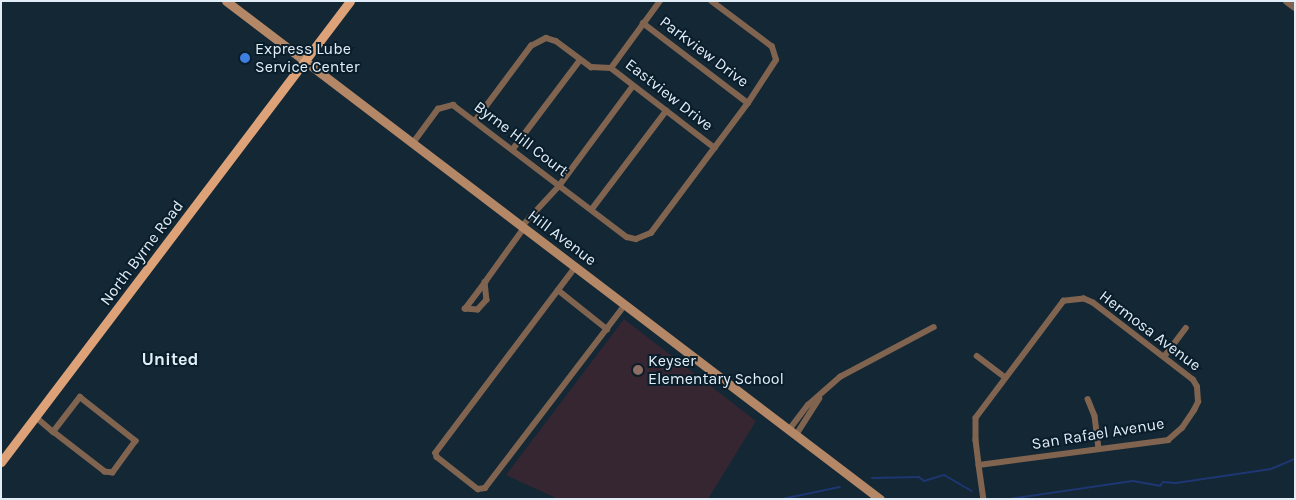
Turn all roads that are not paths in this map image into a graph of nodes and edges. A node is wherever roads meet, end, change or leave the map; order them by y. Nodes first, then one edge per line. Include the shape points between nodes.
1 (226, 1) edge
2 (350, 1) edge
3 (660, 1) edge
4 (711, 1) edge
5 (1287, 1) edge
6 (1295, 7) edge
7 (643, 23) junction
8 (580, 60) junction
9 (306, 61) junction
10 (611, 68) junction
11 (633, 86) junction
12 (748, 103) junction
13 (666, 110) junction
14 (475, 120) junction
15 (413, 143) junction
16 (715, 148) junction
17 (513, 149) junction
18 (559, 186) junction
19 (592, 209) junction
20 (523, 227) junction
21 (576, 267) junction
22 (485, 282) junction
23 (558, 290) junction
24 (625, 305) junction
25 (934, 327) dead end
26 (1186, 328) dead end
27 (607, 329) junction
28 (977, 356) dead end
29 (1164, 357) junction
30 (1006, 377) junction
31 (1199, 396) joint
32 (1088, 399) dead end
33 (36, 416) junction
34 (53, 432) junction
35 (792, 432) junction
36 (1099, 448) junction
37 (2, 461) edge
38 (979, 465) junction
39 (880, 499) edge
40 (984, 499) edge

1 - 9 main road, Hill Avenue
2 - 9 main road, North Byrne Road
3 - 7 street
4 - 12 street, Byrne Hill Court via 772,47 776,60
5 - 6 street
7 - 10 street
7 - 12 street, Parkview Drive
8 - 10 street, Eastview Drive via 591,67
8 - 14 street, Eastview Drive via 556,41 537,40
8 - 17 street
9 - 15 main road, Hill Avenue
9 - 33 main road, North Byrne Road
10 - 11 street, Eastview Drive
11 - 13 street, Eastview Drive
11 - 18 street
12 - 16 street, Byrne Hill Court
13 - 16 street, Eastview Drive
13 - 19 street
14 - 15 street, Byrne Hill Court via 453,105 438,109
14 - 17 street, Byrne Hill Court
15 - 20 main road, Hill Avenue
16 - 19 street, Byrne Hill Court via 652,233 636,239
17 - 18 street, Byrne Hill Court
18 - 19 street, Byrne Hill Court
18 - 20 street
20 - 21 main road, Hill Avenue
20 - 22 street
21 - 23 street
21 - 24 main road, Hill Avenue
22 - 22 street via 475,296 465,309 478,310 488,300
23 - 27 street
23 - 27 street via 436,453 437,457 478,489 485,488
24 - 27 street
24 - 35 main road, Hill Avenue
25 - 35 street via 840,377 808,405
26 - 29 street
28 - 30 street
29 - 30 street, Hermosa Avenue via 1093,304 1074,298 1057,307
29 - 31 street, Hermosa Avenue via 1193,380
30 - 38 street via 976,418
31 - 36 street, San Rafael Avenue via 1182,428 1168,440
32 - 36 street via 1095,416
33 - 34 street
33 - 37 main road, North Byrne Road
34 - 34 street via 80,396 136,441 116,471 109,473
35 - 39 main road, Hill Avenue
36 - 38 street, San Rafael Avenue
38 - 40 street

